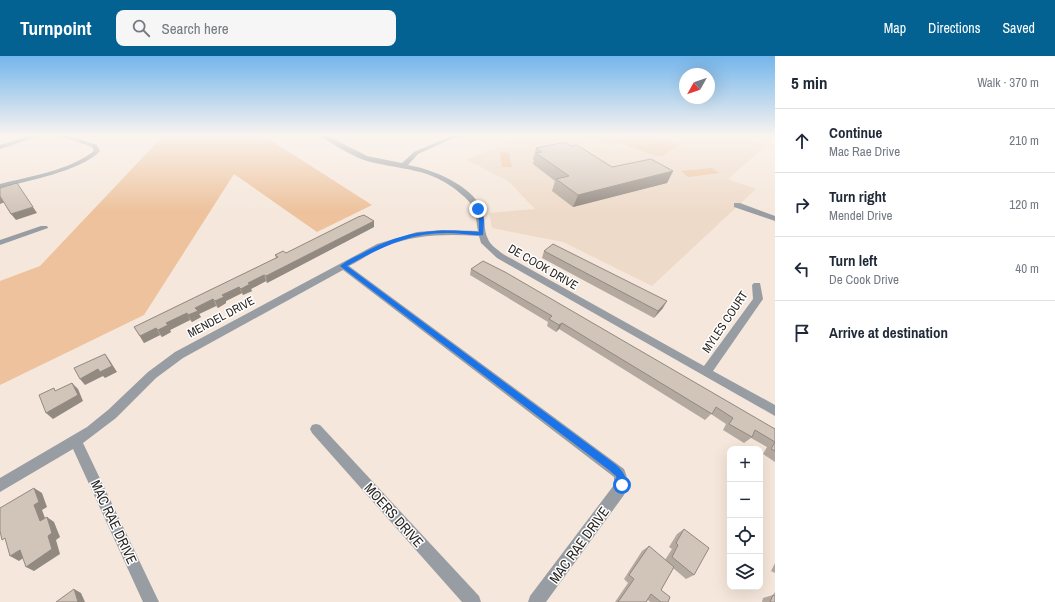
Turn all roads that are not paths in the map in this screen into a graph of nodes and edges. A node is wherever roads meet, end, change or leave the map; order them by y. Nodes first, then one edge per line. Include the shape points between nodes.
1 (81, 161) edge
2 (384, 161) edge
3 (408, 161) edge
4 (404, 165) junction
5 (0, 186) edge
6 (736, 205) dead end
7 (775, 219) edge
8 (44, 228) dead end
9 (482, 234) junction
10 (0, 243) edge
11 (343, 266) junction
12 (757, 285) dead end
13 (706, 372) junction
14 (775, 412) edge
15 (316, 429) dead end
16 (76, 441) junction
17 (0, 485) edge
18 (151, 602) edge
19 (472, 602) edge
20 (536, 602) edge

1 - 5 street
2 - 4 street, DE COOK DRIVE
3 - 4 street
4 - 9 street, DE COOK DRIVE via 441,178 465,193 478,209
6 - 7 street
8 - 10 street
9 - 11 street, MENDEL DRIVE via 448,231 407,235
9 - 13 street, DE COOK DRIVE via 484,241 500,256
11 - 16 street, MENDEL DRIVE via 179,355 146,380 103,422
11 - 20 street, MAC RAE DRIVE via 619,473 622,479 619,490
12 - 13 street, MYLES COURT via 758,299
13 - 14 street, DE COOK DRIVE
15 - 19 street, MOERS DRIVE
16 - 17 street, MENDEL DRIVE
16 - 18 street, MAC RAE DRIVE

